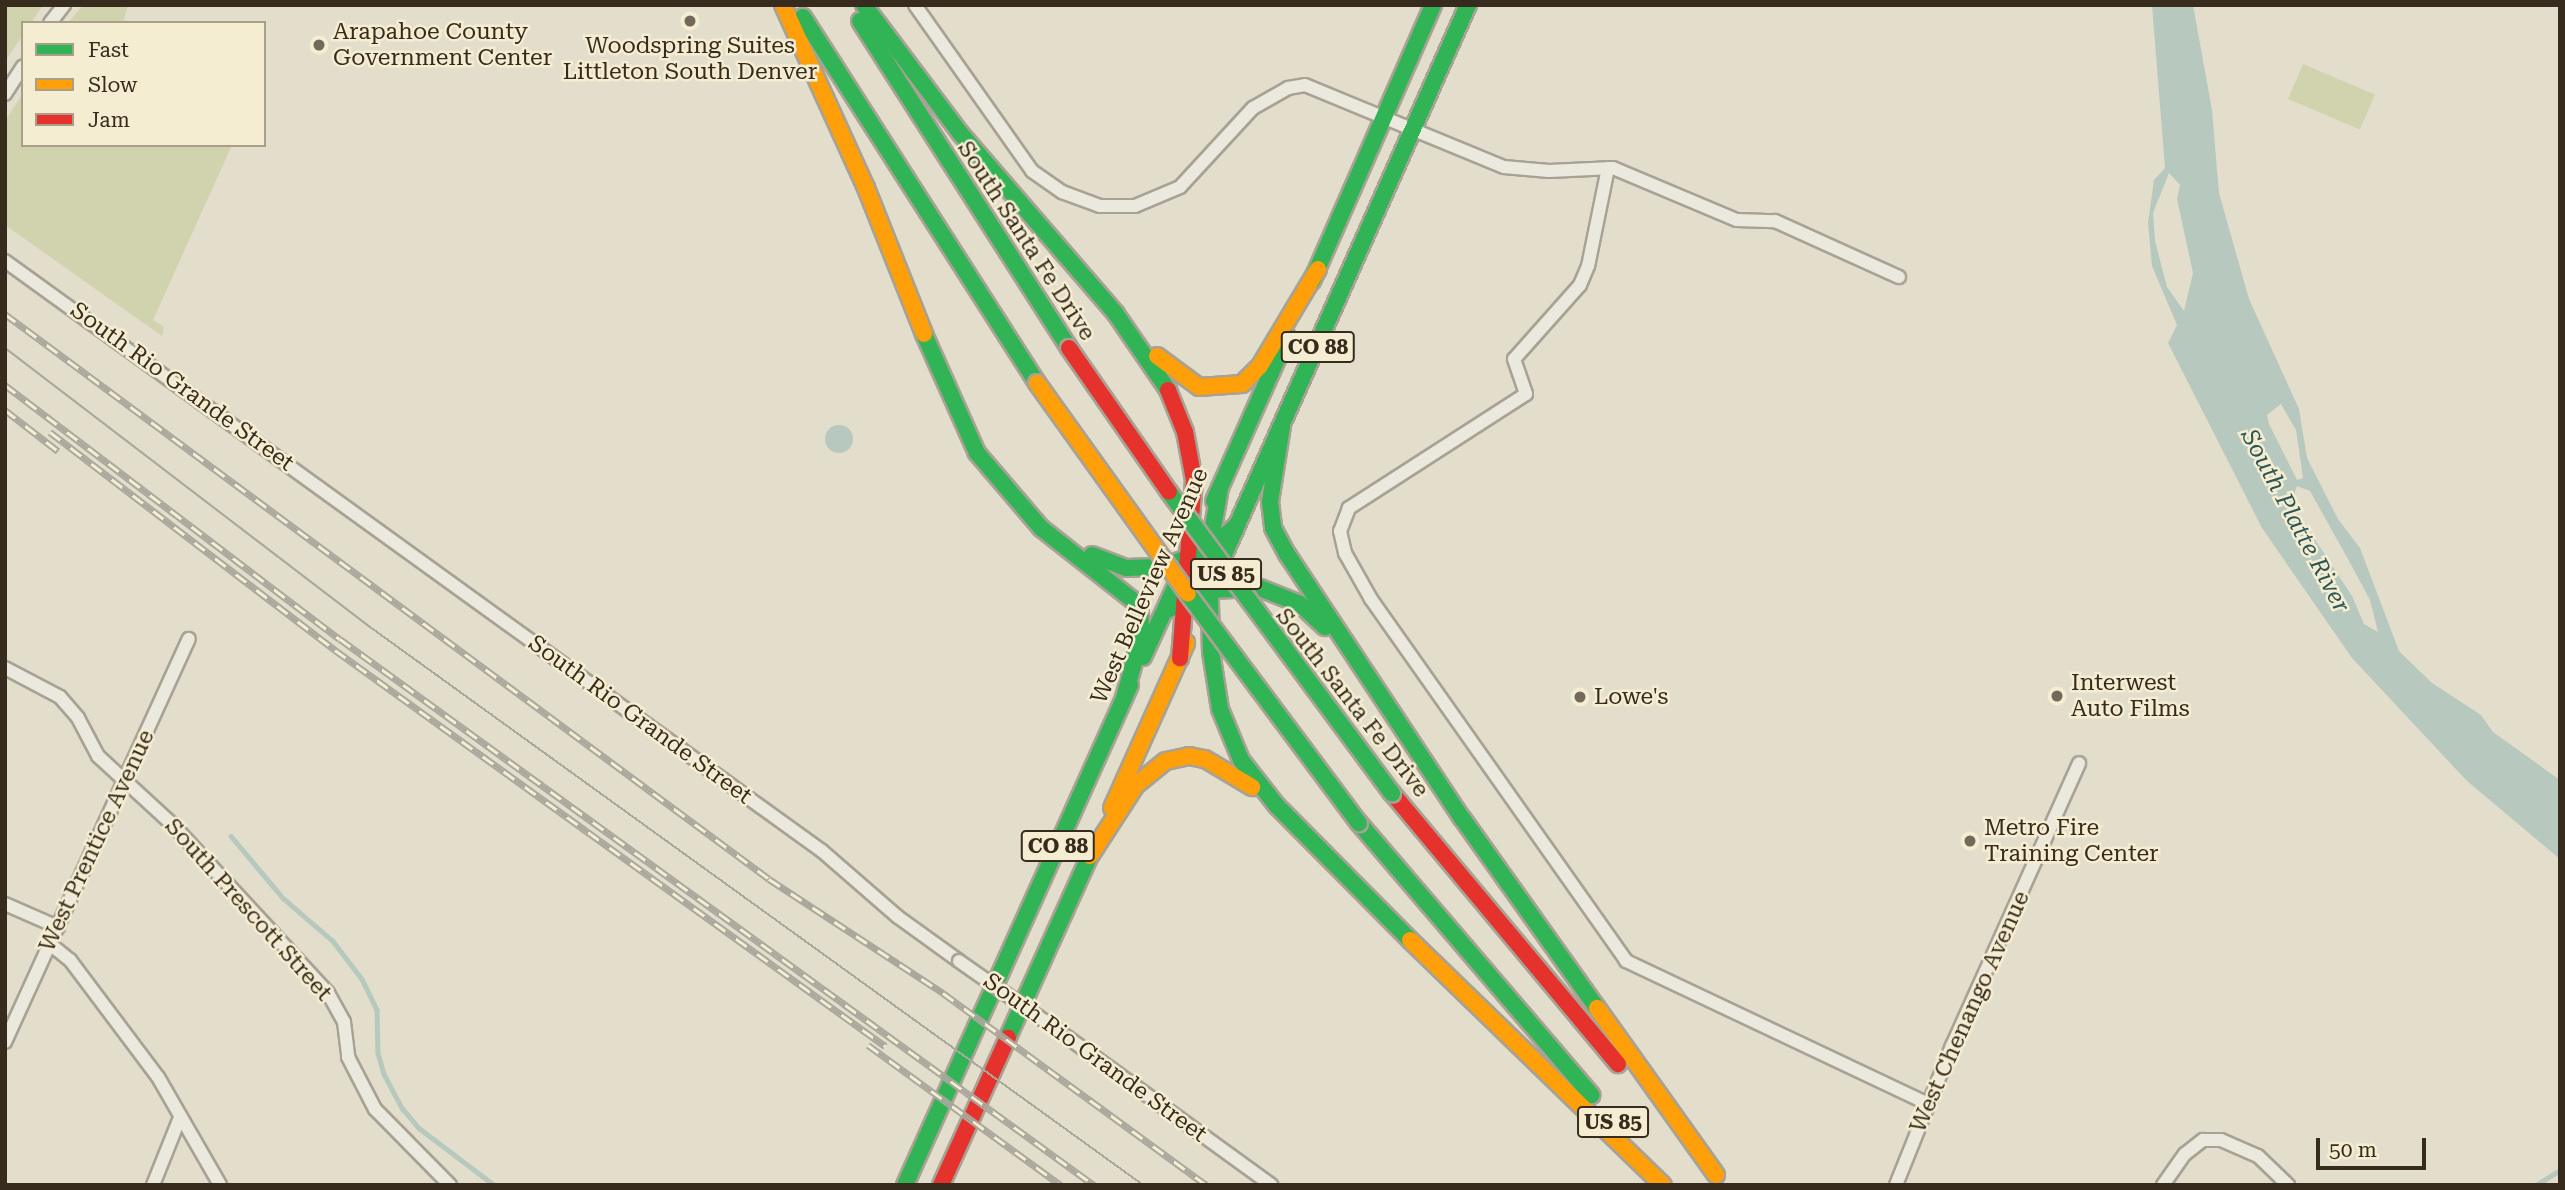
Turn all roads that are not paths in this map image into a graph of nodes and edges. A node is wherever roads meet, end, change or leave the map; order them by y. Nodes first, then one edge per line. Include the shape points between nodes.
1 (64, 5) edge
2 (783, 5) edge
3 (796, 5) edge
4 (850, 5) edge
5 (863, 5) edge
6 (915, 5) edge
7 (1433, 5) edge
8 (1468, 5) edge
9 (52, 21) edge
10 (21, 69) edge
11 (5, 94) edge
12 (1386, 117) junction
13 (1415, 131) junction
14 (1608, 168) junction
15 (5, 261) edge
16 (1318, 268) junction
17 (1899, 277) dead end
18 (1116, 314) junction
19 (962, 425) junction
20 (1282, 426) junction
21 (1220, 488) junction
22 (1237, 525) junction
23 (1209, 550) junction
24 (1188, 559) junction
25 (1208, 590) junction
26 (1187, 597) junction
27 (1165, 611) junction
28 (189, 639) dead end
29 (1180, 658) junction
30 (5, 668) edge
31 (1364, 672) junction
32 (1124, 698) junction
33 (2079, 763) dead end
34 (124, 782) junction
35 (1277, 806) junction
36 (1090, 856) junction
37 (5, 904) edge
38 (58, 927) junction
39 (50, 944) junction
40 (5, 1042) edge
41 (1928, 1104) junction
42 (179, 1120) junction
43 (1719, 1180) edge
44 (153, 1185) edge
45 (220, 1185) edge
46 (450, 1185) edge
47 (905, 1185) edge
48 (941, 1185) edge
49 (1271, 1185) edge
50 (1663, 1185) edge
51 (1896, 1185) edge
52 (2163, 1185) edge
53 (2288, 1185) edge

1 - 9 street
2 - 19 main road via 866,188
3 - 50 main road, US 85, bridge via 1037,383 1197,607 1359,823
4 - 43 main road, South Santa Fe Drive / US 85, bridge via 964,191 1223,571 1392,793
5 - 18 main road via 960,133
6 - 12 street via 1032,171 1062,192 1100,206 1135,206 1180,187 1253,108 1288,88 1305,85
7 - 12 main road, West Belleview Avenue / CO 88
8 - 13 main road, CO 88
10 - 11 street
12 - 13 street
12 - 16 main road, West Belleview Avenue / CO 88
13 - 14 street via 1504,167 1549,171
13 - 20 main road, CO 88
14 - 17 street via 1634,174 1737,220 1774,221
14 - 41 street via 1580,285 1514,359 1526,394 1349,508 1340,531 1345,552 1371,599 1626,961
15 - 49 street, South Rio Grande Street, bridge via 822,850 898,917
16 - 18 main road via 1260,366 1234,387 1209,389 1182,378
16 - 21 main road, West Belleview Avenue / CO 88
18 - 24 main road via 1164,381 1185,432 1194,480
19 - 24 main road via 1007,488 1090,554 1140,569
19 - 32 main road via 989,471 1024,511 1139,605 1142,634
20 - 22 main road, CO 88
20 - 31 main road via 1270,502 1273,528
21 - 23 main road
21 - 24 main road, West Belleview Avenue / CO 88
22 - 23 main road
22 - 25 main road, CO 88
23 - 24 main road
23 - 25 main road
24 - 26 main road
24 - 27 main road, West Belleview Avenue / CO 88
25 - 26 main road
25 - 29 main road, CO 88
25 - 31 main road via 1243,586 1289,598 1310,611
25 - 35 main road via 1220,709 1241,760
26 - 27 main road
26 - 29 main road
27 - 32 main road, West Belleview Avenue / CO 88
28 - 34 street, West Prentice Avenue
29 - 36 main road, CO 88
30 - 34 street, South Prescott Street via 60,697 78,718 97,756
31 - 43 main road
32 - 47 main road, West Belleview Avenue / CO 88
33 - 41 street, West Chenango Avenue
34 - 38 street, West Prentice Avenue
34 - 46 street, South Prescott Street via 174,826 328,993 344,1022 348,1057 375,1108
35 - 36 main road via 1217,763 1198,757 1174,758 1144,775
35 - 50 main road
36 - 48 main road, CO 88
37 - 38 street
38 - 39 street, West Prentice Avenue
39 - 40 street, West Prentice Avenue
39 - 42 street via 70,960 158,1077
41 - 51 street, West Chenango Avenue
42 - 44 street
42 - 45 street
52 - 53 street via 2203,1140 2221,1139 2258,1156

